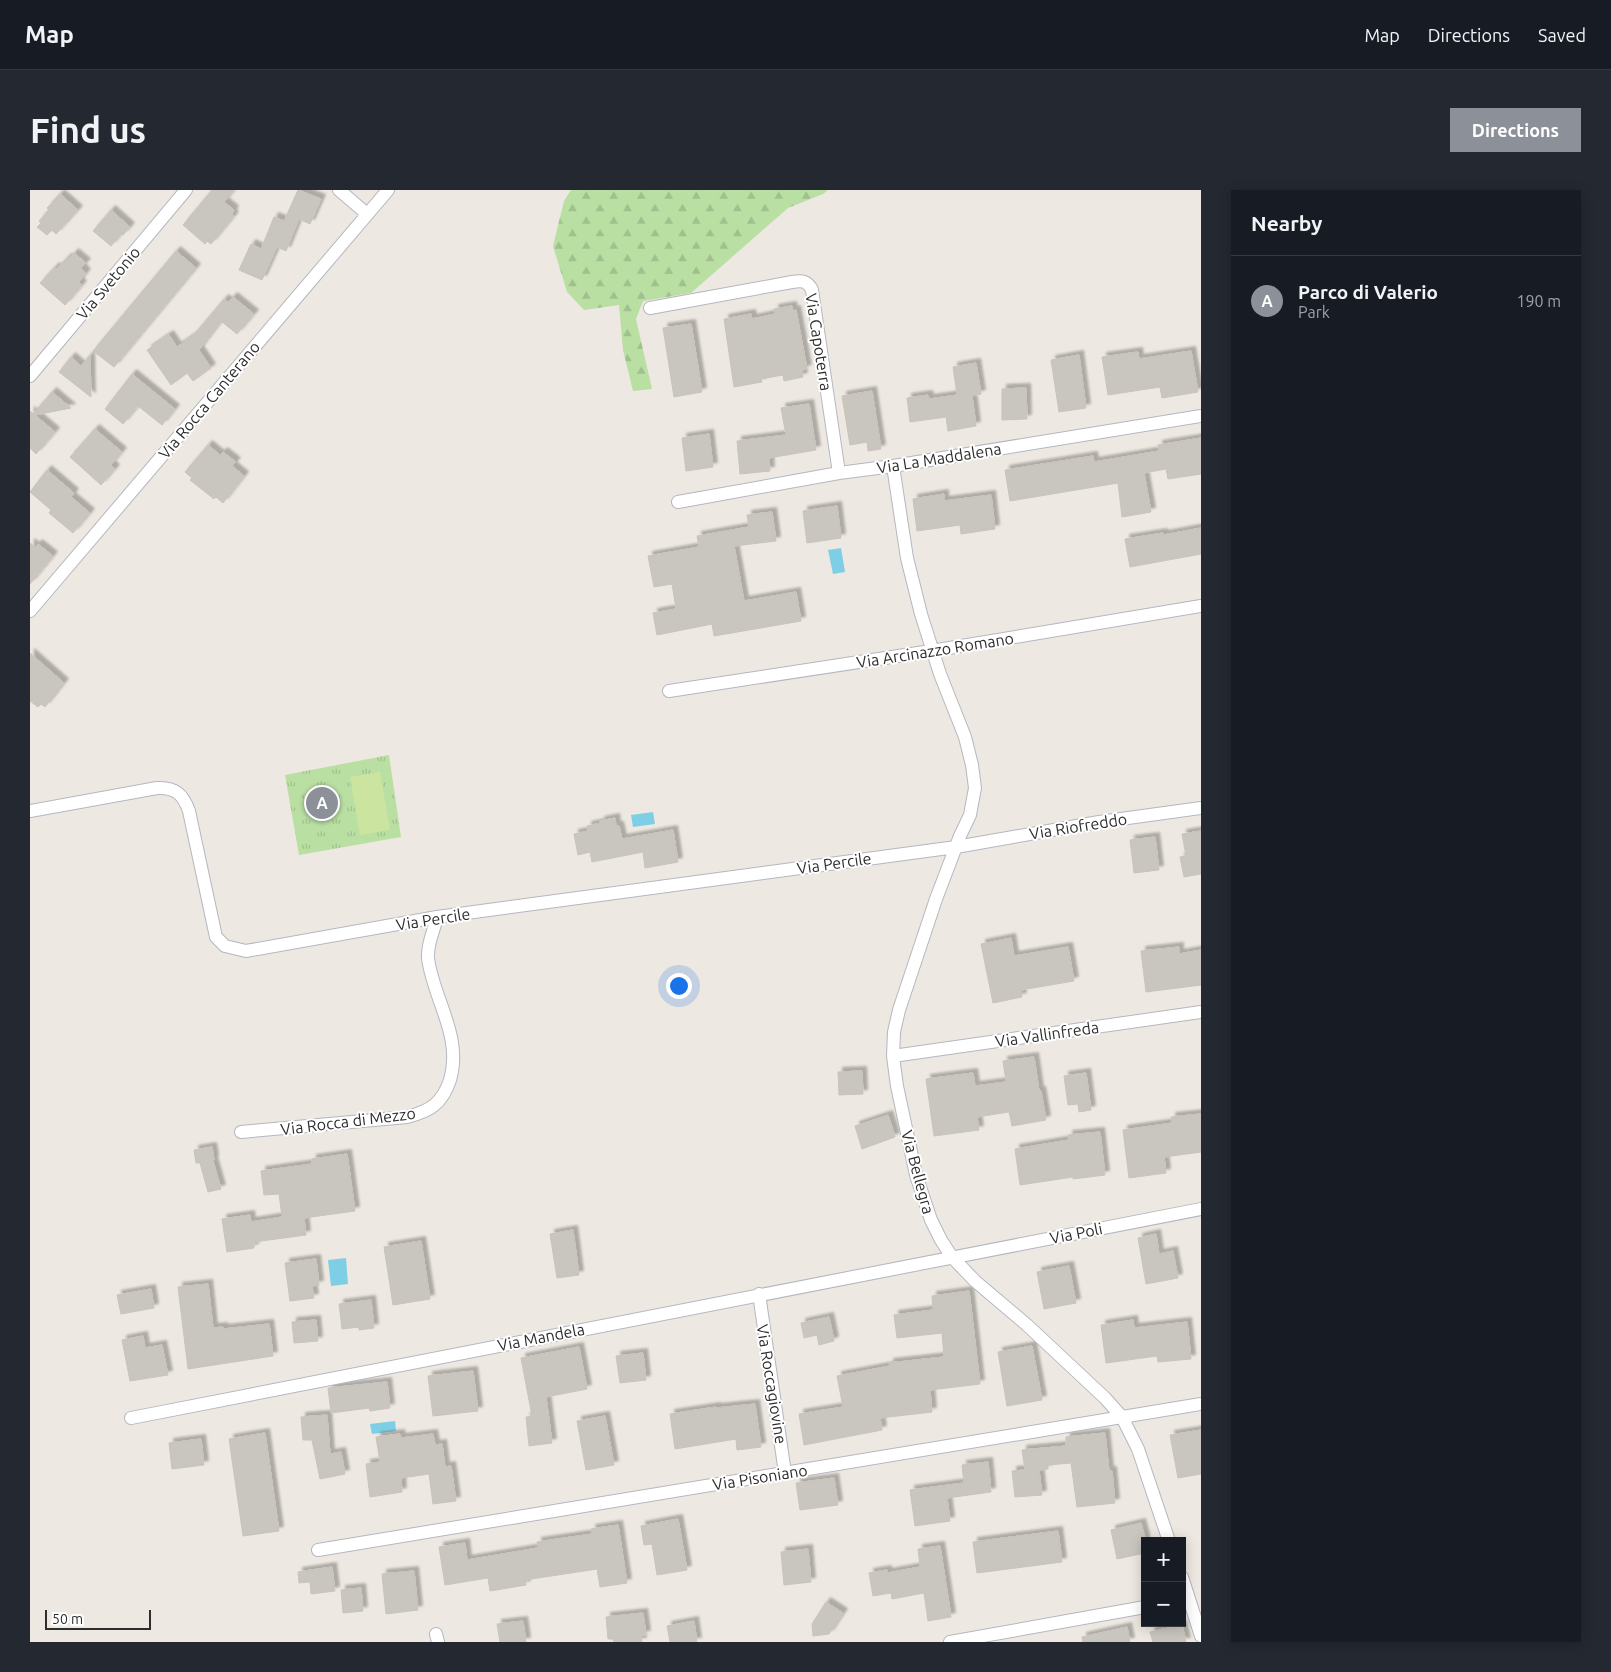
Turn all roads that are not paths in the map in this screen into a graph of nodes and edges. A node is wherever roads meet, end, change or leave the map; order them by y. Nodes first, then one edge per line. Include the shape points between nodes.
1 (186, 190) edge
2 (339, 190) edge
3 (388, 190) edge
4 (367, 214) junction
5 (650, 308) dead end
6 (30, 376) edge
7 (1201, 416) edge
8 (893, 466) junction
9 (839, 473) junction
10 (678, 502) dead end
11 (1201, 606) edge
12 (30, 611) edge
13 (931, 651) junction
14 (669, 691) dead end
15 (1201, 808) edge
16 (30, 811) edge
17 (956, 847) junction
18 (437, 917) junction
19 (1201, 1012) edge
20 (893, 1056) junction
21 (241, 1132) dead end
22 (1201, 1209) edge
23 (952, 1257) junction
24 (759, 1294) junction
25 (1201, 1404) edge
26 (1122, 1417) junction
27 (131, 1418) dead end
28 (786, 1473) junction
29 (1168, 1537) edge
30 (318, 1550) dead end
31 (1184, 1582) edge
32 (1191, 1598) edge
33 (1141, 1608) edge
34 (1201, 1636) edge
35 (950, 1642) edge

1 - 6 street, Via Svetonio
2 - 4 street
3 - 4 street, Via Rocca Canterano
4 - 12 street, Via Rocca Canterano
5 - 9 street, Via Capoterra via 802,280 809,284
7 - 8 street, Via La Maddalena
8 - 9 street, Via La Maddalena
8 - 13 street, Via Bellegra via 907,558
9 - 10 street, Via La Maddalena
11 - 13 street, Via Arcinazzo Romano
13 - 14 street, Via Arcinazzo Romano
13 - 17 street, Via Bellegra via 962,728 975,778 972,808
15 - 17 street, Via Riofreddo
16 - 18 street, Via Percile via 156,788 173,789 179,793 188,811 213,929 220,943 232,949 254,950
17 - 18 street, Via Percile
17 - 20 street, Via Bellegra via 897,1017
18 - 21 street, Via Rocca di Mezzo via 429,943 429,960 453,1053 452,1074 440,1100 426,1111 407,1117
19 - 20 street, Via Vallinfreda
20 - 23 street, Via Bellegra via 918,1183 935,1230
22 - 23 street, Via Poli
23 - 24 street, Via Mandela
23 - 26 street, Via Bellegra
24 - 27 street, Via Mandela
24 - 28 street, Via Roccagiovine
25 - 26 street, Via Pisoniano
26 - 28 street, Via Pisoniano
26 - 29 street, Via Bellegra via 1138,1449
28 - 30 street, Via Pisoniano
31 - 32 street
32 - 34 street
33 - 35 street

